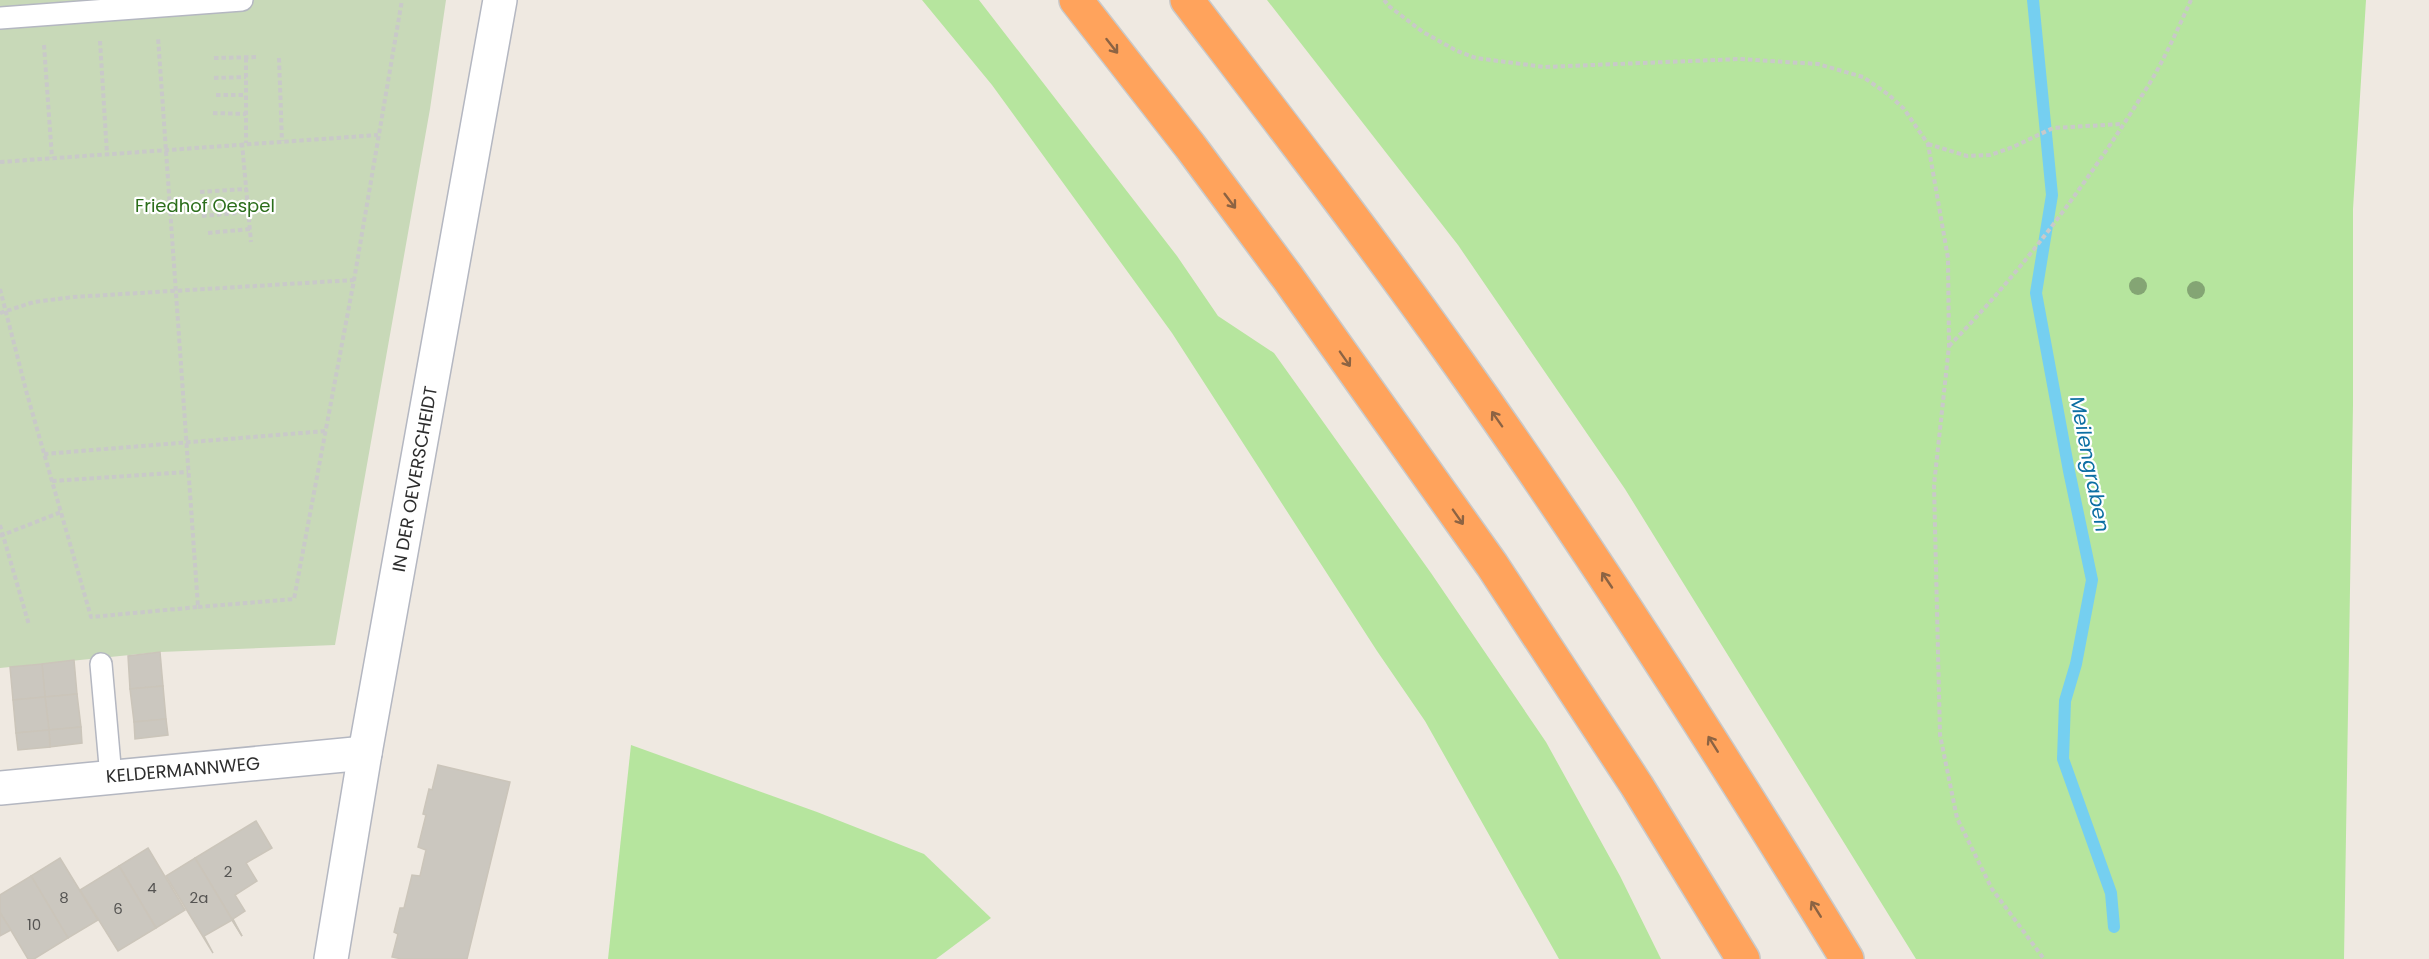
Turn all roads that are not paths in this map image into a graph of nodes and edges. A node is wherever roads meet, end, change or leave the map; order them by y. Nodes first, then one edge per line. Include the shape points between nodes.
1 (242, 0) edge
2 (501, 0) edge
3 (1076, 0) edge
4 (1187, 0) edge
5 (0, 18) edge
6 (101, 664) dead end
7 (365, 753) junction
8 (111, 777) junction
9 (0, 788) edge
10 (331, 959) edge
11 (1743, 959) edge
12 (1847, 959) edge

1 - 5 lane
2 - 7 street, IN DER OEVERSCHEIDT
3 -> 11 highway via 1288,278 1492,565 1637,786
12 -> 4 highway via 1654,652 1544,486 1356,221
6 - 8 lane
7 - 8 street, KELDERMANNWEG
7 - 10 street, IN DER OEVERSCHEIDT
8 - 9 street, KELDERMANNWEG

